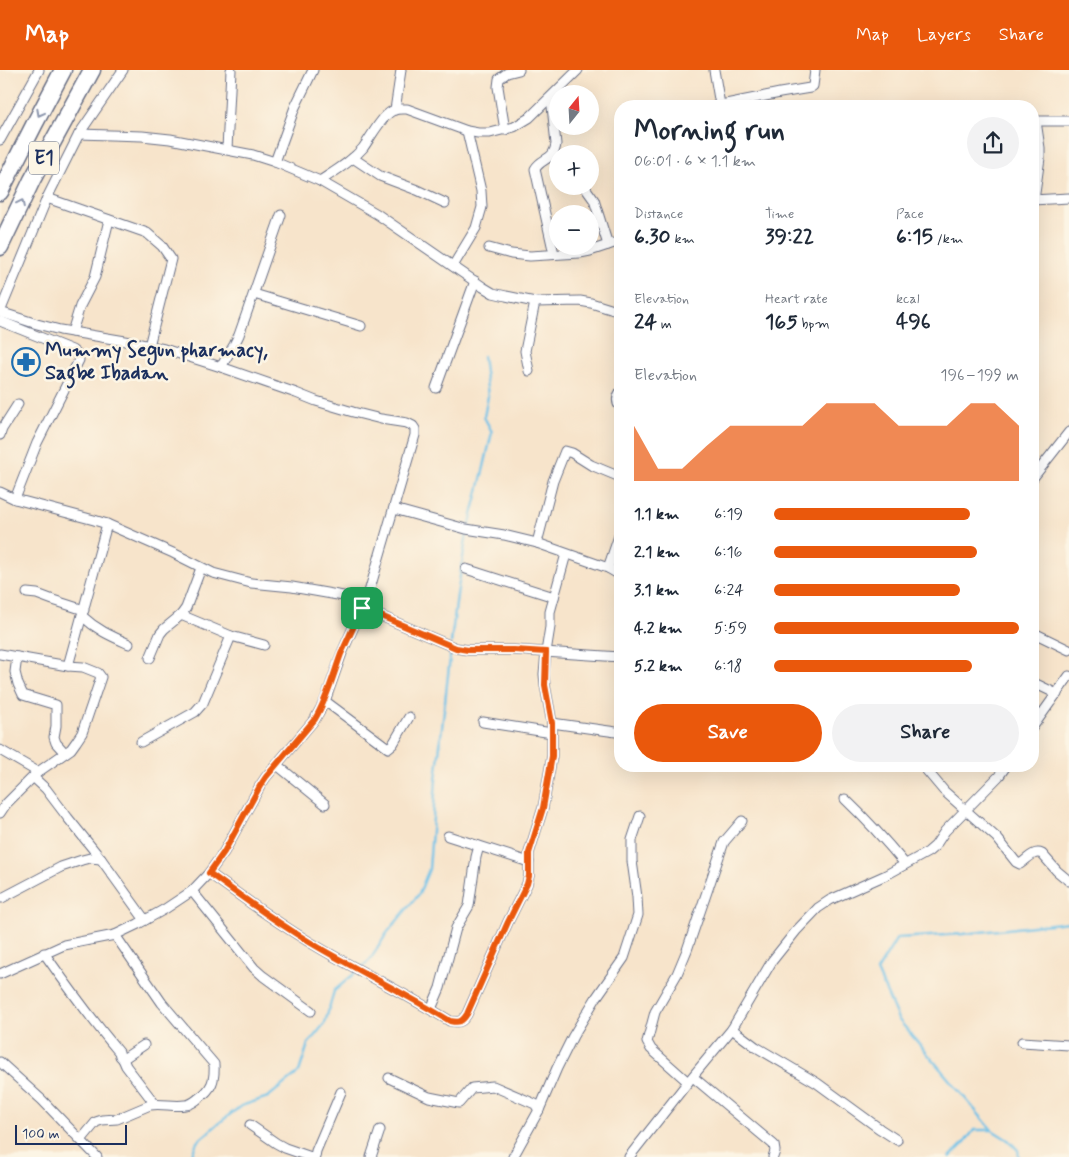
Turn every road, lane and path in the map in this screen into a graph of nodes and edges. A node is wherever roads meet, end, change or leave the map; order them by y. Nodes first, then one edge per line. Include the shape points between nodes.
1 (39, 70) edge
2 (63, 70) edge
3 (92, 70) edge
4 (123, 70) edge
5 (231, 70) edge
6 (313, 70) edge
7 (400, 70) edge
8 (519, 70) edge
9 (578, 70) edge
10 (714, 70) edge
11 (815, 70) edge
12 (563, 85) edge
13 (549, 99) edge
14 (717, 100) edge
15 (747, 100) edge
16 (395, 110) junction
17 (1039, 121) edge
18 (1069, 121) edge
19 (505, 130) junction
20 (468, 131) junction
21 (79, 134) junction
22 (555, 135) edge
23 (0, 140) edge
24 (556, 144) joint
25 (1039, 144) edge
26 (227, 149) junction
27 (353, 158) junction
28 (275, 162) junction
29 (1039, 164) edge
30 (320, 181) junction
31 (0, 192) edge
32 (590, 195) edge
33 (47, 198) junction
34 (1069, 198) edge
35 (1039, 200) edge
36 (445, 203) dead end
37 (281, 215) dead end
38 (109, 220) junction
39 (549, 232) edge
40 (614, 243) edge
41 (608, 245) junction
42 (0, 247) edge
43 (489, 248) dead end
44 (599, 248) edge
45 (549, 254) edge
46 (453, 266) junction
47 (475, 281) junction
48 (254, 294) junction
49 (535, 302) junction
50 (614, 310) edge
51 (0, 312) edge
52 (0, 321) edge
53 (361, 326) dead end
54 (72, 332) junction
55 (149, 346) junction
56 (221, 366) junction
57 (528, 371) dead end
58 (436, 388) dead end
59 (18, 404) dead end
60 (1069, 432) edge
61 (0, 435) edge
62 (1039, 470) edge
63 (614, 475) edge
64 (0, 492) edge
65 (15, 499) junction
66 (394, 509) junction
67 (107, 524) junction
68 (537, 543) junction
69 (614, 550) edge
70 (566, 554) junction
71 (202, 568) junction
72 (466, 568) dead end
73 (608, 568) junction
74 (614, 571) edge
75 (27, 593) dead end
76 (554, 597) junction
77 (364, 604) junction
78 (83, 613) junction
79 (181, 615) junction
80 (1039, 635) edge
81 (232, 636) junction
82 (129, 644) dead end
83 (264, 645) dead end
84 (1069, 650) edge
85 (546, 652) junction
86 (0, 654) edge
87 (17, 657) junction
88 (614, 657) edge
89 (150, 658) dead end
90 (68, 666) junction
91 (1069, 676) edge
92 (1039, 685) edge
93 (1057, 694) junction
94 (325, 701) junction
95 (409, 717) dead end
96 (1039, 718) edge
97 (484, 722) dead end
98 (552, 723) junction
99 (614, 732) edge
100 (552, 733) junction
101 (141, 742) dead end
102 (0, 750) edge
103 (65, 753) junction
104 (276, 765) junction
105 (928, 772) edge
106 (1002, 772) edge
107 (35, 775) junction
108 (846, 799) dead end
109 (324, 804) dead end
110 (966, 810) junction
111 (0, 812) edge
112 (640, 816) dead end
113 (742, 821) dead end
114 (448, 836) dead end
115 (479, 846) junction
116 (101, 859) junction
117 (529, 862) junction
118 (905, 864) junction
119 (209, 873) junction
120 (1069, 881) edge
121 (192, 891) junction
122 (2, 898) dead end
123 (145, 920) junction
124 (115, 935) junction
125 (44, 953) junction
126 (0, 974) edge
127 (431, 1009) junction
128 (311, 1011) dead end
129 (732, 1029) junction
130 (1022, 1042) dead end
131 (144, 1045) dead end
132 (1069, 1045) edge
133 (122, 1059) junction
134 (0, 1062) edge
135 (389, 1078) dead end
136 (691, 1079) junction
137 (341, 1092) dead end
138 (155, 1104) junction
139 (539, 1110) junction
140 (250, 1125) dead end
141 (380, 1130) dead end
142 (81, 1140) junction
143 (897, 1140) dead end
144 (96, 1157) edge
145 (311, 1157) edge
146 (316, 1157) edge
147 (371, 1157) edge
148 (513, 1157) edge
149 (629, 1157) edge
150 (773, 1157) edge

1 - 23 street
2 -> 31 highway, E1
42 -> 3 highway, E1 via 32,180
4 - 21 street
5 - 26 street
6 - 28 street via 295,107
7 - 16 street
8 - 19 street via 499,79
9 - 12 street
10 - 14 street
11 - 15 street via 810,88
13 - 19 street via 529,118
16 - 20 street via 407,110
16 - 27 street via 384,118
17 - 18 street
19 - 20 street via 490,133
20 - 46 street via 482,207 476,228
21 - 26 street via 142,136
21 - 33 street
22 - 24 street
24 - 39 street via 555,151 535,169
25 - 29 street
26 - 28 street
27 - 30 street
27 - 36 street via 380,176
28 - 30 street
30 - 46 street via 377,214
32 - 41 street
33 - 38 street
33 - 51 street
34 - 35 street
37 - 48 street
38 - 54 street via 95,276
38 - 55 street via 147,233 171,259
40 - 41 street
41 - 44 street
43 - 45 street via 524,256
46 - 47 street
47 - 49 street via 493,293
47 - 58 street
48 - 53 street
48 - 56 street via 234,345
49 - 50 street via 586,302
49 - 57 street via 526,341
51 - 54 street
52 - 65 street via 72,350 78,354 79,360 37,443
54 - 55 street
55 - 56 street
56 - 66 street via 316,401 413,426 415,435
59 - 61 street
60 - 62 street
63 - 68 street via 565,451
64 - 65 street
65 - 67 street
66 - 68 street via 466,530
66 - 77 street
67 - 71 street
67 - 78 street
68 - 70 street
69 - 73 street
70 - 73 street
70 - 76 street
71 - 77 street via 251,583 280,585
71 - 79 street
72 - 76 street
73 - 74 street
75 - 78 street
76 - 85 street
77 - 85 street via 456,648
77 - 94 street
78 - 82 street via 94,626
78 - 90 street
79 - 81 street
79 - 89 street via 160,634
80 - 84 street
81 - 83 street
81 - 101 street via 206,698 196,712
85 - 88 street
85 - 98 street via 545,685
86 - 87 street
87 - 90 street
87 - 103 street via 15,672 23,695 56,705 54,737
90 - 103 street via 83,667 101,677 82,734
91 - 93 street
92 - 93 street
93 - 96 street
94 - 95 street via 388,748
94 - 104 street via 315,719
97 - 100 street
98 - 99 street
98 - 100 street
100 - 117 street via 547,791 530,846
102 - 107 street
103 - 107 street
104 - 109 street
104 - 119 street via 260,786
105 - 110 street
106 - 110 street
107 - 111 street
107 - 116 street
108 - 118 street
110 - 118 street via 945,831 936,846
110 - 120 street via 997,838 1016,862 1020,864 1039,852
112 - 139 street via 632,840 638,915 624,958 574,1036
113 - 136 street via 724,842 687,950 655,1012 647,1042 651,1049
114 - 115 street
115 - 117 street
115 - 127 street via 469,906 456,928
116 - 122 street via 90,858 61,867
116 - 123 street
117 - 127 street via 527,884 467,1014 458,1023
118 - 129 street via 818,908 772,961
119 - 121 street
119 - 127 street via 322,950
121 - 123 street
121 - 128 street via 254,968
123 - 124 street
124 - 125 street via 64,945
124 - 138 street via 162,1003 214,1064 214,1080 208,1092 192,1104
125 - 126 street
125 - 133 street
129 - 136 street
129 - 143 street via 817,1083
130 - 132 street
131 - 133 street
133 - 138 street
134 - 142 street
135 - 139 street via 428,1097 459,1103 472,1088 493,1086 535,1104
136 - 149 street
136 - 150 street via 774,1145
137 - 146 street
138 - 142 street via 117,1119 96,1122
139 - 148 street
140 - 145 street via 285,1148
141 - 147 street
142 - 144 street

